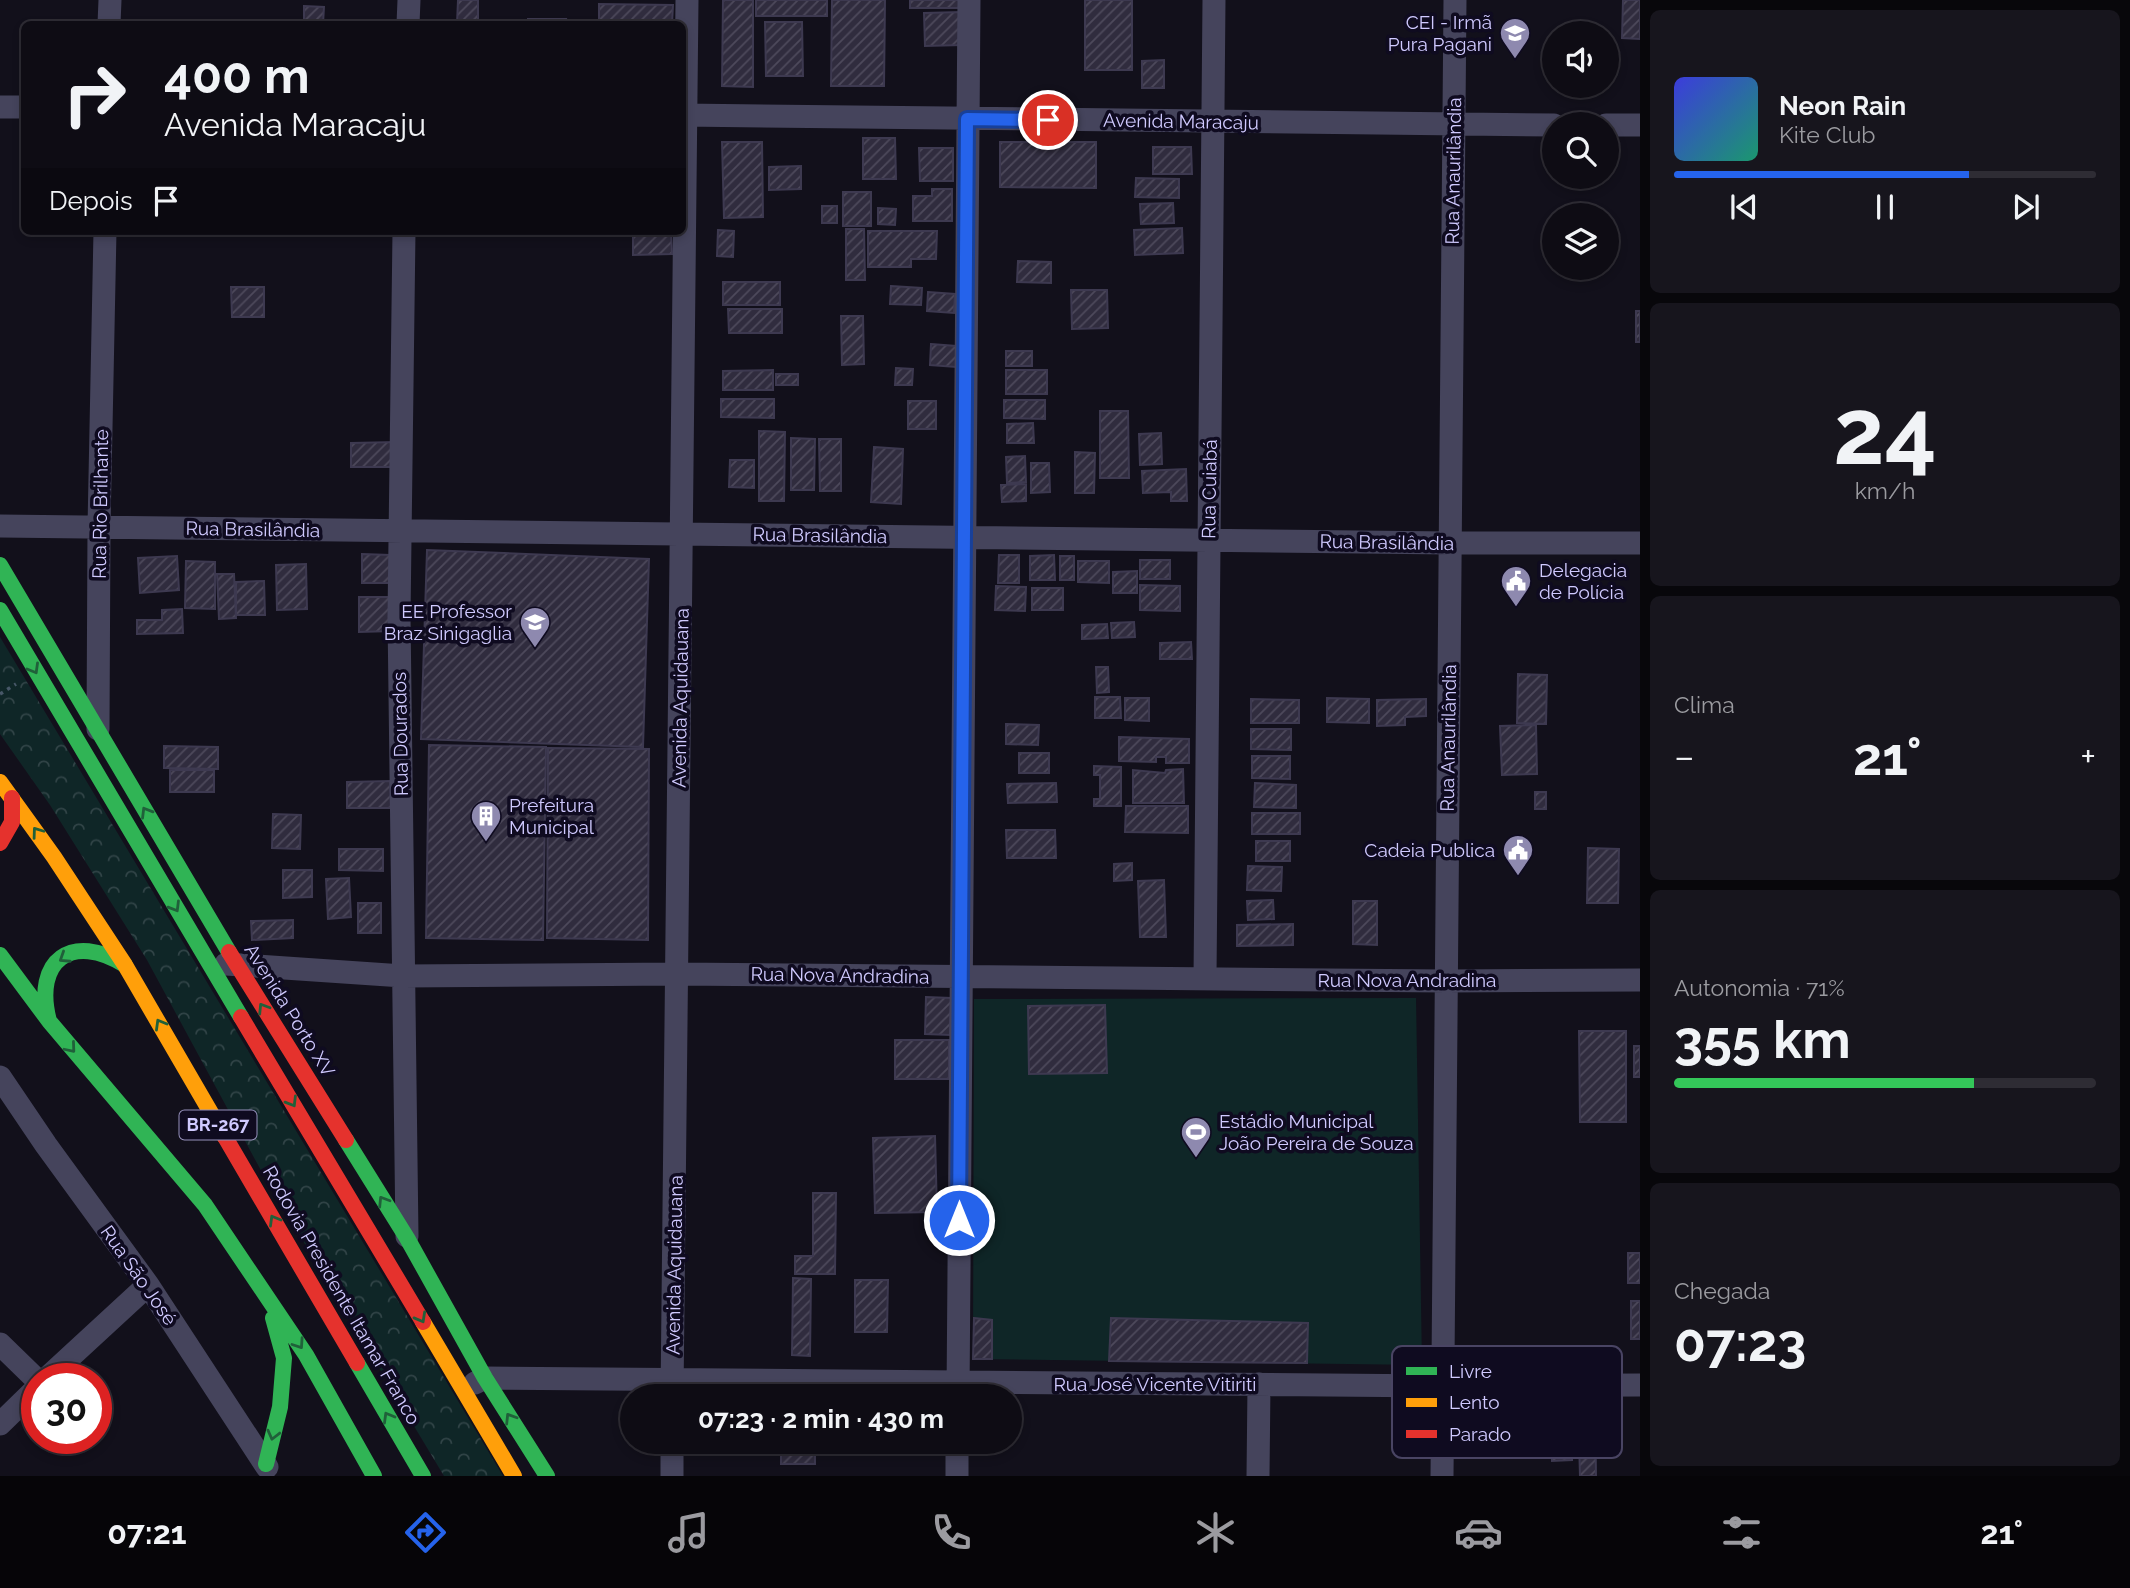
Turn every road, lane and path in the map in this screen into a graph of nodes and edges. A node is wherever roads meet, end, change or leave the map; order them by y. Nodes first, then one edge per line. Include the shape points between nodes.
1 (110, 0) edge
2 (409, 0) edge
3 (687, 0) edge
4 (969, 0) edge
5 (1214, 0) edge
6 (1455, 0) edge
7 (109, 21) edge
8 (408, 21) edge
9 (686, 38) edge
10 (0, 107) edge
11 (21, 107) edge
12 (686, 115) edge
13 (967, 119) junction
14 (1213, 122) junction
15 (1454, 124) junction
16 (1542, 124) edge
17 (1619, 125) edge
18 (1640, 125) edge
19 (105, 235) edge
20 (404, 235) edge
21 (683, 235) edge
22 (0, 526) edge
23 (99, 527) junction
24 (400, 530) junction
25 (681, 534) junction
26 (964, 537) junction
27 (1209, 540) junction
28 (1640, 542) edge
29 (1450, 543) junction
30 (0, 565) edge
31 (0, 610) edge
32 (98, 731) junction
33 (98, 778) junction
34 (0, 782) edge
35 (12, 798) junction
36 (0, 843) edge
37 (0, 955) edge
38 (208, 963) junction
39 (236, 964) junction
40 (125, 965) junction
41 (677, 974) junction
42 (403, 976) junction
43 (961, 976) junction
44 (1205, 978) junction
45 (1640, 980) edge
46 (1446, 981) junction
47 (49, 1021) junction
48 (0, 1077) edge
49 (407, 1238) junction
50 (402, 1283) junction
51 (148, 1285) junction
52 (267, 1296) junction
53 (0, 1344) edge
54 (1442, 1346) edge
55 (63, 1363) edge
56 (21, 1364) edge
57 (485, 1378) junction
58 (673, 1384) edge
59 (958, 1384) edge
60 (1259, 1384) junction
61 (620, 1385) edge
62 (1392, 1385) edge
63 (1622, 1385) edge
64 (1640, 1385) edge
65 (1022, 1388) edge
66 (462, 1390) junction
67 (21, 1404) edge
68 (0, 1424) edge
69 (672, 1454) edge
70 (957, 1454) edge
71 (1442, 1458) edge
72 (270, 1470) edge
73 (374, 1476) edge
74 (423, 1476) edge
75 (514, 1476) edge
76 (547, 1476) edge
77 (672, 1476) edge
78 (957, 1476) edge
79 (1258, 1476) edge
80 (1442, 1476) edge

1 - 7 street
2 - 8 street
3 - 9 street, Avenida Aquidauana
4 - 13 street
5 - 14 street, Rua Cuiabá
6 - 15 street, Rua Anaurilândia
10 - 11 street
12 - 13 street, Avenida Maracaju
13 - 14 street, Avenida Maracaju
13 - 26 street
14 - 15 street, Avenida Maracaju
14 - 27 street, Rua Cuiabá
15 - 16 street, Avenida Maracaju
15 - 29 street, Rua Anaurilândia
17 - 18 street
19 - 23 street, Rua Rio Brilhante
20 - 24 street, Rua Dourados
21 - 25 street, Avenida Aquidauana
22 - 23 street, Rua Brasilândia
23 - 24 street, Rua Brasilândia
23 - 32 street, Rua Rio Brilhante
24 - 25 street, Rua Brasilândia
24 - 42 street, Rua Dourados
25 - 26 street, Rua Brasilândia
25 - 41 street, Avenida Aquidauana
26 - 27 street, Rua Brasilândia
26 - 43 street
27 - 29 street, Rua Brasilândia
27 - 44 street, Rua Cuiabá
28 - 29 street, Rua Brasilândia
29 - 46 street, Rua Anaurilândia
30 - 32 main road, Avenida Porto XV
31 -> 33 main road
32 - 33 street, Rua Rio Brilhante
39 -> 32 main road, Avenida Porto XV
33 -> 38 main road
34 - 35 main road, Rodovia Presidente Itamar Franco / BR-267
35 - 36 main road via 11,827
40 -> 35 main road, Rodovia Presidente Itamar Franco / BR-267
37 - 47 main road, BR-267
38 - 39 street, Rua Nova Andradina
38 -> 50 main road
39 - 42 street, Rua Nova Andradina
49 -> 39 main road, Avenida Porto XV
40 -> 47 main road via 98,949 83,949 55,963 42,991
74 -> 40 main road, Rodovia Presidente Itamar Franco / BR-267
41 - 42 street, Rua Nova Andradina
41 - 43 street, Rua Nova Andradina
41 - 58 street, Avenida Aquidauana
42 - 49 street, Rua Dourados
43 - 44 street, Rua Nova Andradina
43 - 59 street
44 - 46 street, Rua Nova Andradina
45 - 46 street, Rua Nova Andradina
46 - 54 street, Rua Anaurilândia
47 -> 52 main road, BR-267 via 205,1205
48 - 51 street, Rua São José
49 - 50 street, Rua Dourados
49 - 57 main road, Avenida Porto XV
50 -> 66 main road
51 - 55 street
51 - 72 street, Rua São José
52 -> 72 main road via 284,1358
52 -> 73 main road, BR-267
53 - 56 street
57 - 61 street, Rua José Vicente Vitiriti
57 - 66 street, Rua José Vicente Vitiriti
76 -> 57 main road, Avenida Porto XV
60 - 62 street, Rua José Vicente Vitiriti
60 - 65 street, Rua José Vicente Vitiriti
60 - 79 street
63 - 64 street, Rua José Vicente Vitiriti
66 - 75 main road
67 - 68 street
69 - 77 street
70 - 78 street
71 - 80 street, Rua Anaurilândia

